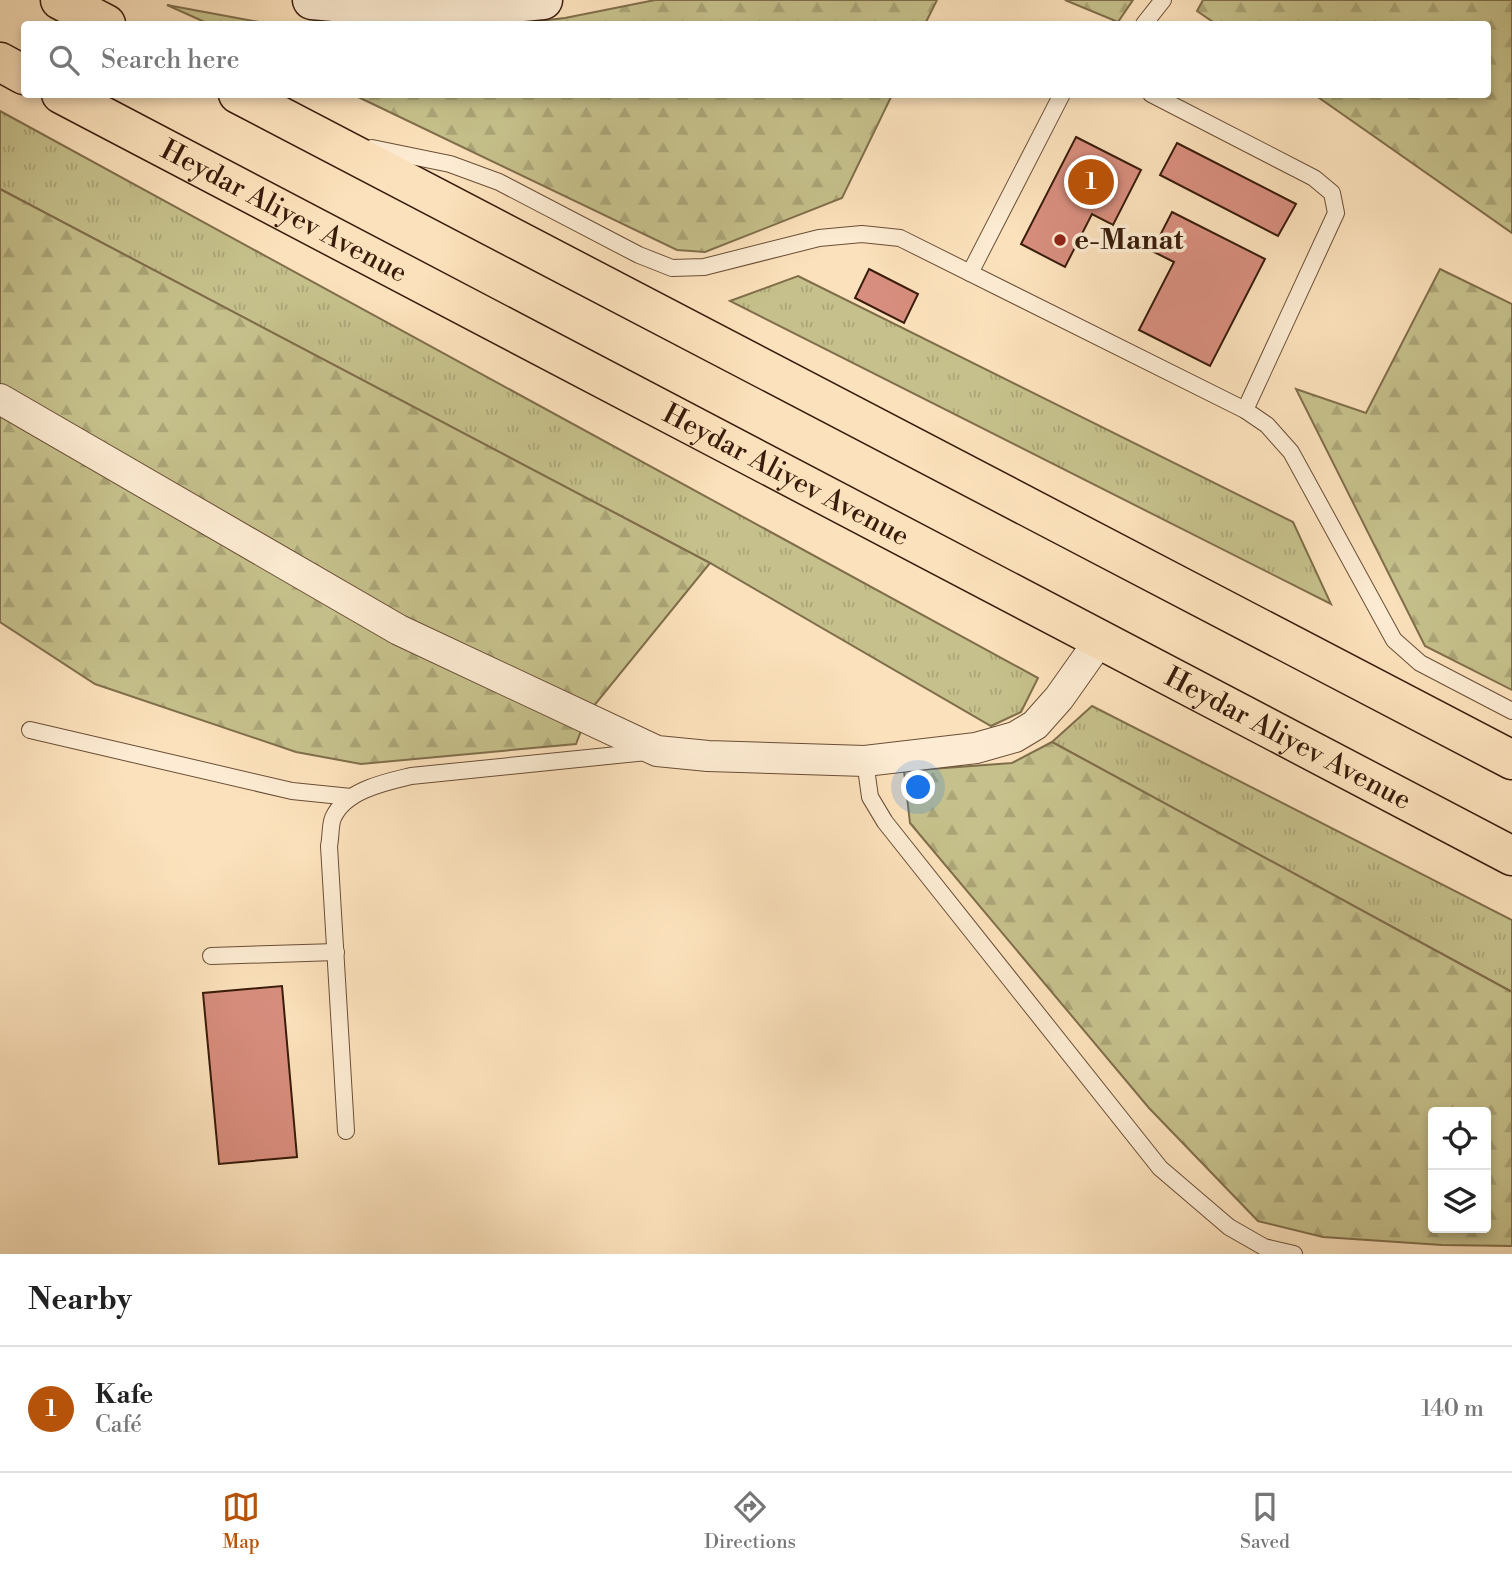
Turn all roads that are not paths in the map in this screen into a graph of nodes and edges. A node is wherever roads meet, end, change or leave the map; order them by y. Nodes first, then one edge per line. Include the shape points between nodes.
1 (60, 0) edge
2 (312, 0) edge
3 (543, 0) edge
4 (1163, 0) edge
5 (100, 21) edge
6 (1146, 21) edge
7 (0, 62) edge
8 (21, 73) edge
9 (69, 98) edge
10 (245, 98) edge
11 (1060, 98) edge
12 (1159, 98) edge
13 (321, 139) junction
14 (970, 273) junction
15 (0, 399) edge
16 (1245, 410) junction
17 (1100, 640) junction
18 (1512, 711) edge
19 (30, 730) dead end
20 (657, 751) junction
21 (1512, 760) edge
22 (866, 761) junction
23 (351, 797) junction
24 (1512, 856) edge
25 (335, 952) junction
26 (211, 956) dead end
27 (346, 1131) dead end
28 (1294, 1254) edge

1 - 5 highway
2 - 3 street via 419,7
4 - 6 lane
7 - 8 highway
9 - 17 highway, Heydar Aliyev Avenue
10 - 13 highway
11 - 14 lane
12 - 16 lane via 1314,178 1332,193 1336,214
13 - 14 lane via 450,164 499,181 672,268 704,267 819,238 862,234 900,238
13 - 21 highway
14 - 16 lane
15 - 20 street via 399,630
16 - 18 lane via 1267,425 1291,452 1394,640 1420,663
17 - 22 street via 1059,698 1035,724 1015,737 976,748
17 - 24 highway, Heydar Aliyev Avenue
19 - 23 lane via 292,791
20 - 22 street
20 - 23 lane via 411,776 374,785
22 - 28 lane via 870,797 885,822 1160,1168 1229,1227 1264,1247
23 - 25 lane via 334,817 329,846
25 - 26 lane
25 - 27 lane

